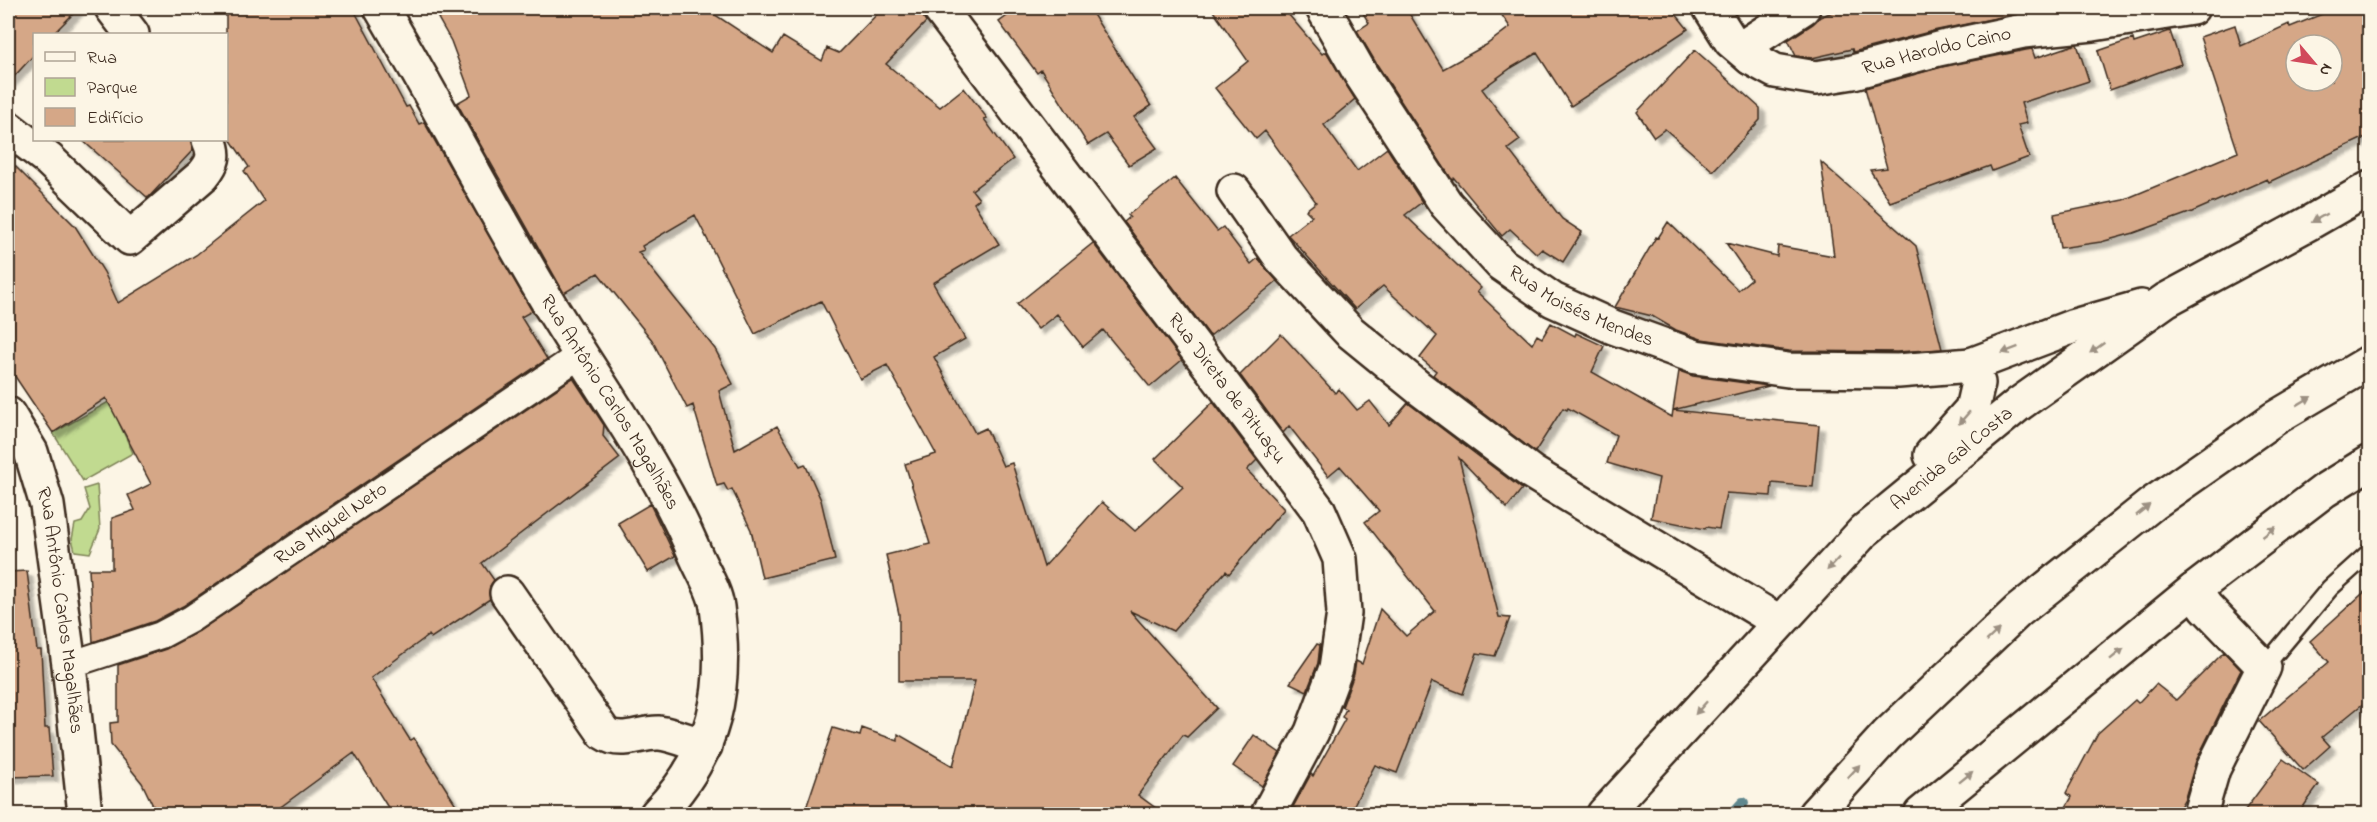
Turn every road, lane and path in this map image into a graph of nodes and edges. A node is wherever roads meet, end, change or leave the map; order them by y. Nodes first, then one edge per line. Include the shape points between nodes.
1 (112, 8) edge
2 (381, 8) edge
3 (939, 8) edge
4 (1323, 8) edge
5 (1710, 8) edge
6 (1803, 8) edge
7 (2192, 8) edge
8 (131, 33) edge
9 (1751, 57) junction
10 (8, 128) edge
11 (209, 141) edge
12 (2370, 188) edge
13 (1234, 191) dead end
14 (2166, 300) junction
15 (580, 355) junction
16 (2370, 362) edge
17 (1971, 365) junction
18 (8, 414) edge
19 (2370, 462) edge
20 (1864, 531) junction
21 (2370, 552) edge
22 (2194, 590) junction
23 (507, 593) dead end
24 (1779, 622) junction
25 (69, 665) junction
26 (2264, 667) junction
27 (705, 746) junction
28 (85, 814) edge
29 (657, 814) edge
30 (1268, 814) edge
31 (1604, 814) edge
32 (1815, 814) edge
33 (1921, 814) edge
34 (2200, 814) edge

1 - 8 street
2 - 15 street, Rua Antônio Carlos Magalhães
3 - 30 street, Rua Direta de Pituaçu via 1319,511 1340,559 1344,613 1336,668 1312,732
4 - 17 street, Rua Moisés Mendes via 1360,73 1446,204 1501,264 1553,300 1696,357 1788,370 1898,371
5 - 9 street, Rua Haroldo Caino via 1731,41
6 - 9 street via 1752,41
7 - 9 street, Rua Haroldo Caino via 2023,31 1816,78 1775,71
10 - 11 street via 48,159 130,238 203,175 212,164 214,151
12 -> 14 street, Avenida Gal Costa
13 - 24 street via 1281,258 1349,331 1419,388 1531,472
14 -> 17 street, Rua Moisés Mendes via 2074,326
14 -> 20 street, Avenida Gal Costa via 2019,404
15 - 25 street, Rua Miguel Neto via 191,619 161,635
15 - 27 street, Rua Antônio Carlos Magalhães via 657,476 717,604 721,669 717,709
32 -> 16 street via 1887,735 2018,611 2152,504 2275,418
17 -> 20 street via 1978,383 1972,409
18 - 25 street, Rua Antônio Carlos Magalhães via 31,452 47,505
22 -> 19 street via 2325,490
20 -> 24 street, Avenida Gal Costa
21 - 26 lane via 2330,588
22 - 26 street
33 -> 22 street
23 - 27 street via 604,733 622,739 660,733
24 -> 31 street, Avenida Gal Costa
25 - 28 street, Rua Antônio Carlos Magalhães
26 - 34 street via 2213,769
27 - 29 street, Rua Antônio Carlos Magalhães via 673,798

